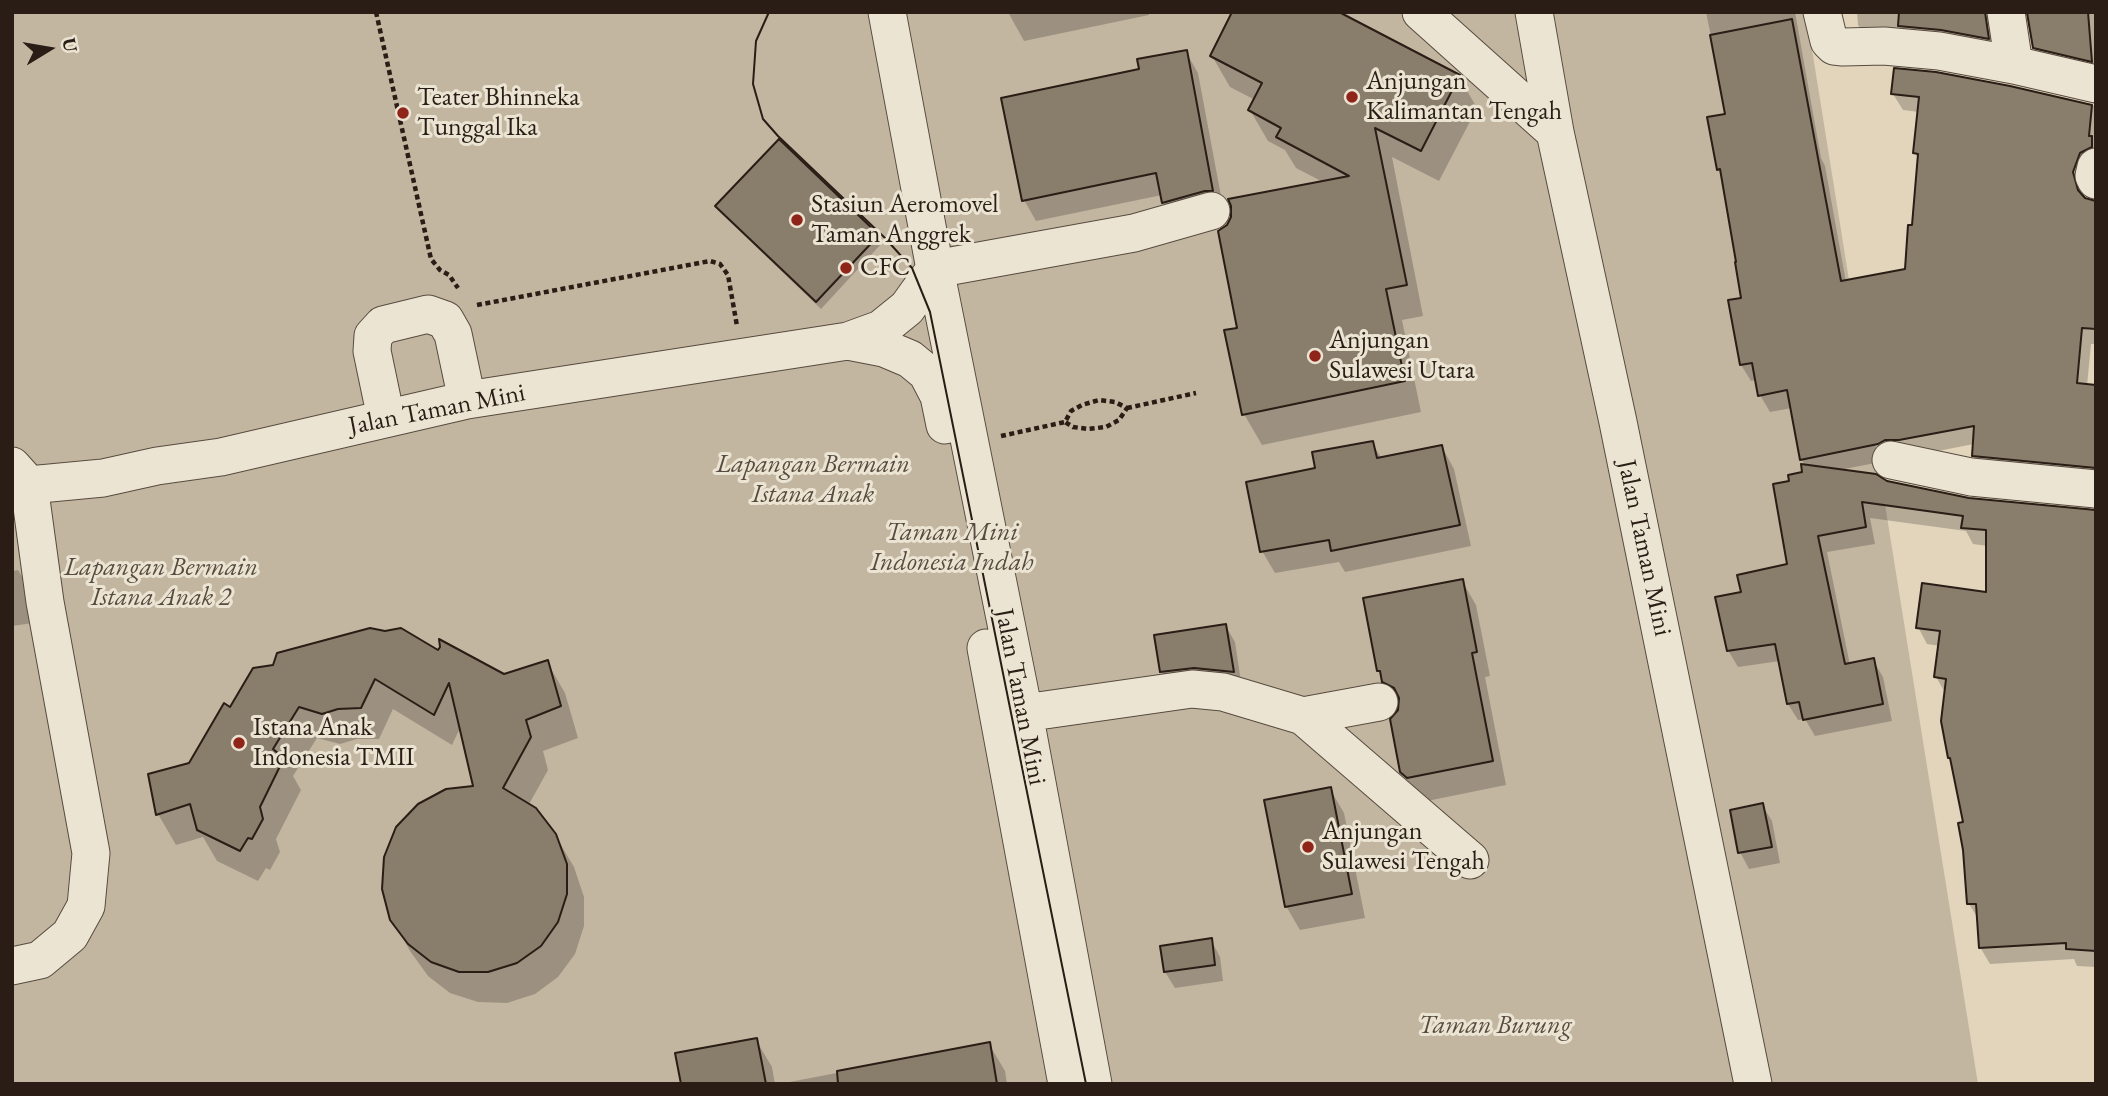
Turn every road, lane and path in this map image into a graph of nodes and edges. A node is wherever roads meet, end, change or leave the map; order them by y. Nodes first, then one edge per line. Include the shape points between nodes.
1 (376, 12) edge
2 (887, 12) edge
3 (1421, 12) edge
4 (1534, 12) edge
5 (1822, 12) edge
6 (2006, 12) edge
7 (2014, 65) junction
8 (2096, 85) edge
9 (1555, 132) junction
10 (2096, 167) edge
11 (2096, 180) edge
12 (1211, 211) dead end
13 (934, 269) junction
14 (460, 297) dead end
15 (476, 305) dead end
16 (848, 341) junction
17 (743, 357) junction
18 (1196, 393) dead end
19 (467, 400) junction
20 (1127, 408) junction
21 (386, 418) junction
22 (1065, 422) junction
23 (969, 443) junction
24 (1891, 460) dead end
25 (20, 475) edge
26 (2096, 489) edge
27 (1379, 702) dead end
28 (1024, 713) junction
29 (1303, 716) junction
30 (1471, 860) dead end
31 (12, 966) edge
32 (1067, 1084) edge
33 (1093, 1084) edge
34 (1753, 1084) edge

1 - 14 path via 431,259 458,285
2 - 13 street, Jalan Taman Mini
3 - 9 street
4 - 9 street, Jalan Taman Mini
5 - 7 street via 1829,41 1835,46 1939,51
6 - 7 street
7 - 8 street
9 - 34 street, Jalan Taman Mini
10 - 11 street
12 - 13 street via 1134,233
13 - 16 street, Jalan Taman Mini via 906,308 881,329
13 - 23 street, Jalan Taman Mini
15 - 17 path via 710,261 720,264 728,275
16 - 17 street, Jalan Taman Mini
16 - 32 street, Jalan Taman Mini via 910,359 927,373 939,396
17 - 19 street, Jalan Taman Mini
18 - 20 path
19 - 21 street, Jalan Taman Mini
19 - 21 street via 453,334 444,320 428,314 383,325 373,336
20 - 22 path via 1119,420 1106,427 1088,429
20 - 22 path via 1099,400 1072,411
21 - 25 street, Jalan Taman Mini via 221,457 103,478
22 - 23 path
23 - 28 street, Jalan Taman Mini
24 - 26 street via 1971,477
25 - 31 street, Jalan Taman Mini via 91,853 86,906 70,935 40,960
27 - 29 street
28 - 29 street via 1192,689 1234,695
28 - 33 street, Jalan Taman Mini
29 - 30 street

